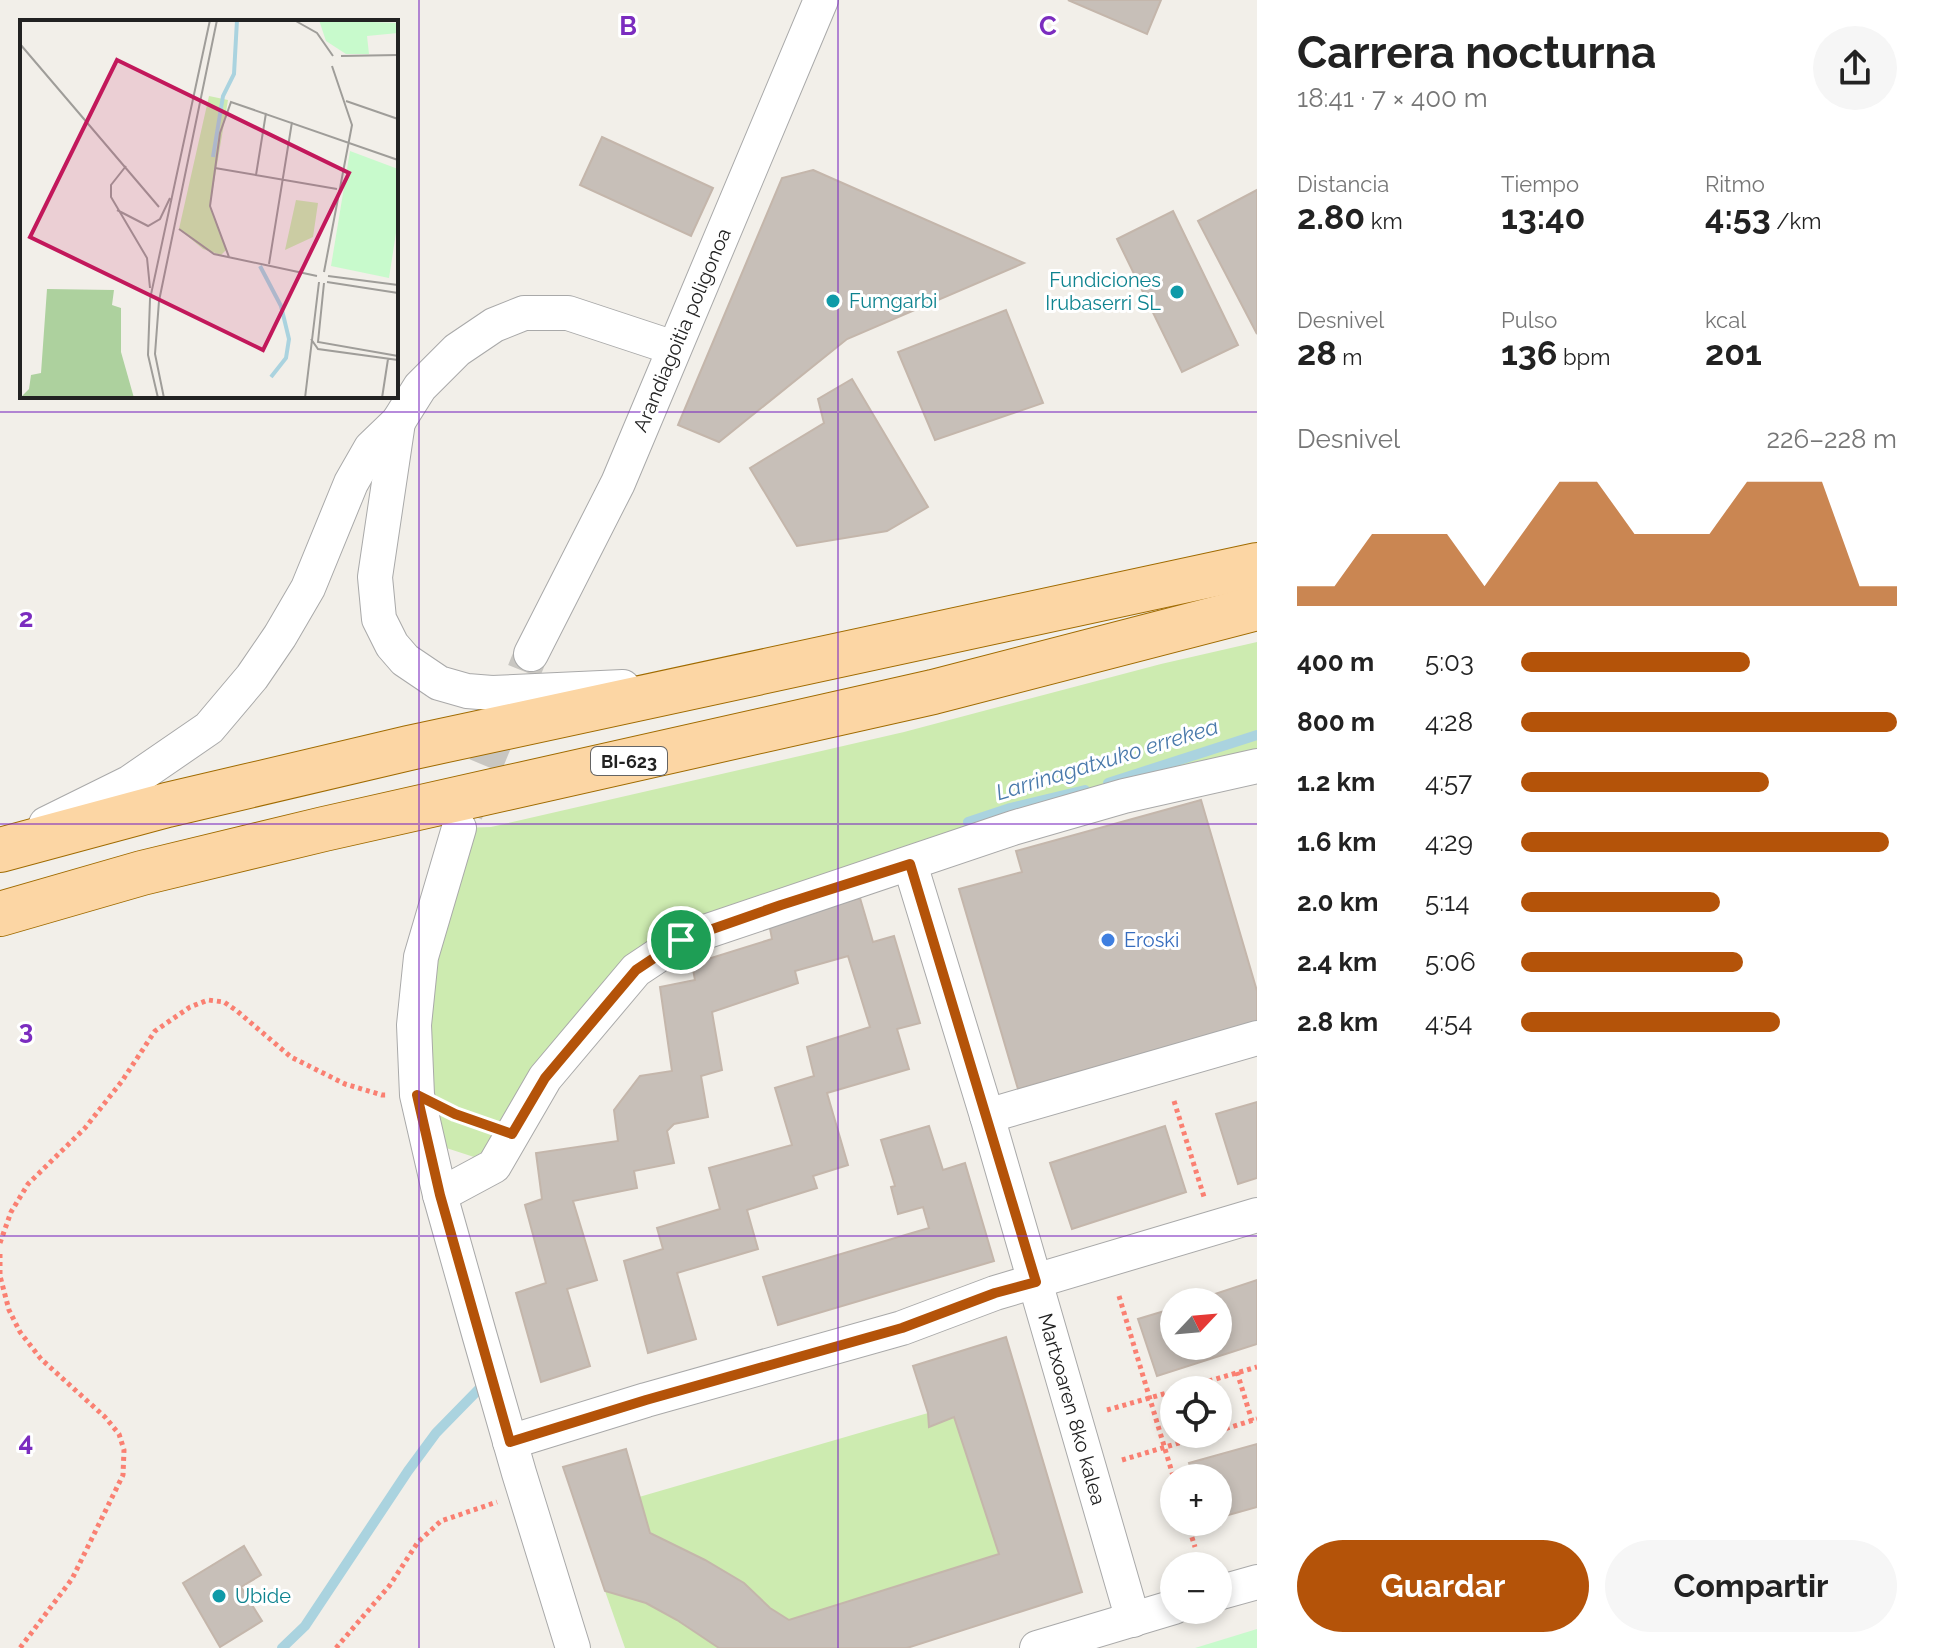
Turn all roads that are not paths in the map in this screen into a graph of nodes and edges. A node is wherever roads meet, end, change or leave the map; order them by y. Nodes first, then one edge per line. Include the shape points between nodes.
1 (821, 0) edge
2 (674, 348) junction
3 (398, 422) junction
4 (1257, 565) edge
5 (1257, 608) edge
6 (531, 654) tunnel mouth
7 (723, 681) junction
8 (1257, 766) edge
9 (459, 828) tunnel mouth
10 (0, 848) edge
11 (910, 864) junction
12 (0, 914) edge
13 (1257, 1038) edge
14 (987, 1116) junction
15 (440, 1195) junction
16 (1257, 1215) edge
17 (1036, 1282) junction
18 (515, 1458) junction
19 (1257, 1582) edge
20 (1232, 1589) edge
21 (1160, 1611) edge
22 (1133, 1620) junction
23 (573, 1648) edge
24 (1037, 1648) edge

1 - 2 street, Arandiagoitia poligonoa
2 - 3 street via 568,313 524,313 457,350 420,387
2 - 6 street, Arandiagoitia poligonoa via 618,483
3 - 7 street via 375,577 379,619 405,660 439,683 492,693
3 - 10 street via 371,448 351,483 308,588 280,636 209,728 129,783
4 - 7 main road
5 - 12 main road, BI-623 via 933,692 142,873
7 - 10 main road via 356,760
8 - 11 street via 1124,796
9 - 15 street via 421,957 414,1025 417,1095
11 - 14 street, Martxoaren 8ko kalea
11 - 15 street via 681,940 636,970 545,1078 494,1166
13 - 14 street
14 - 17 street, Martxoaren 8ko kalea
15 - 18 street
16 - 17 street
17 - 18 street via 902,1328 646,1400
17 - 22 street, Martxoaren 8ko kalea
18 - 23 street
19 - 20 street
21 - 22 street
22 - 24 street

